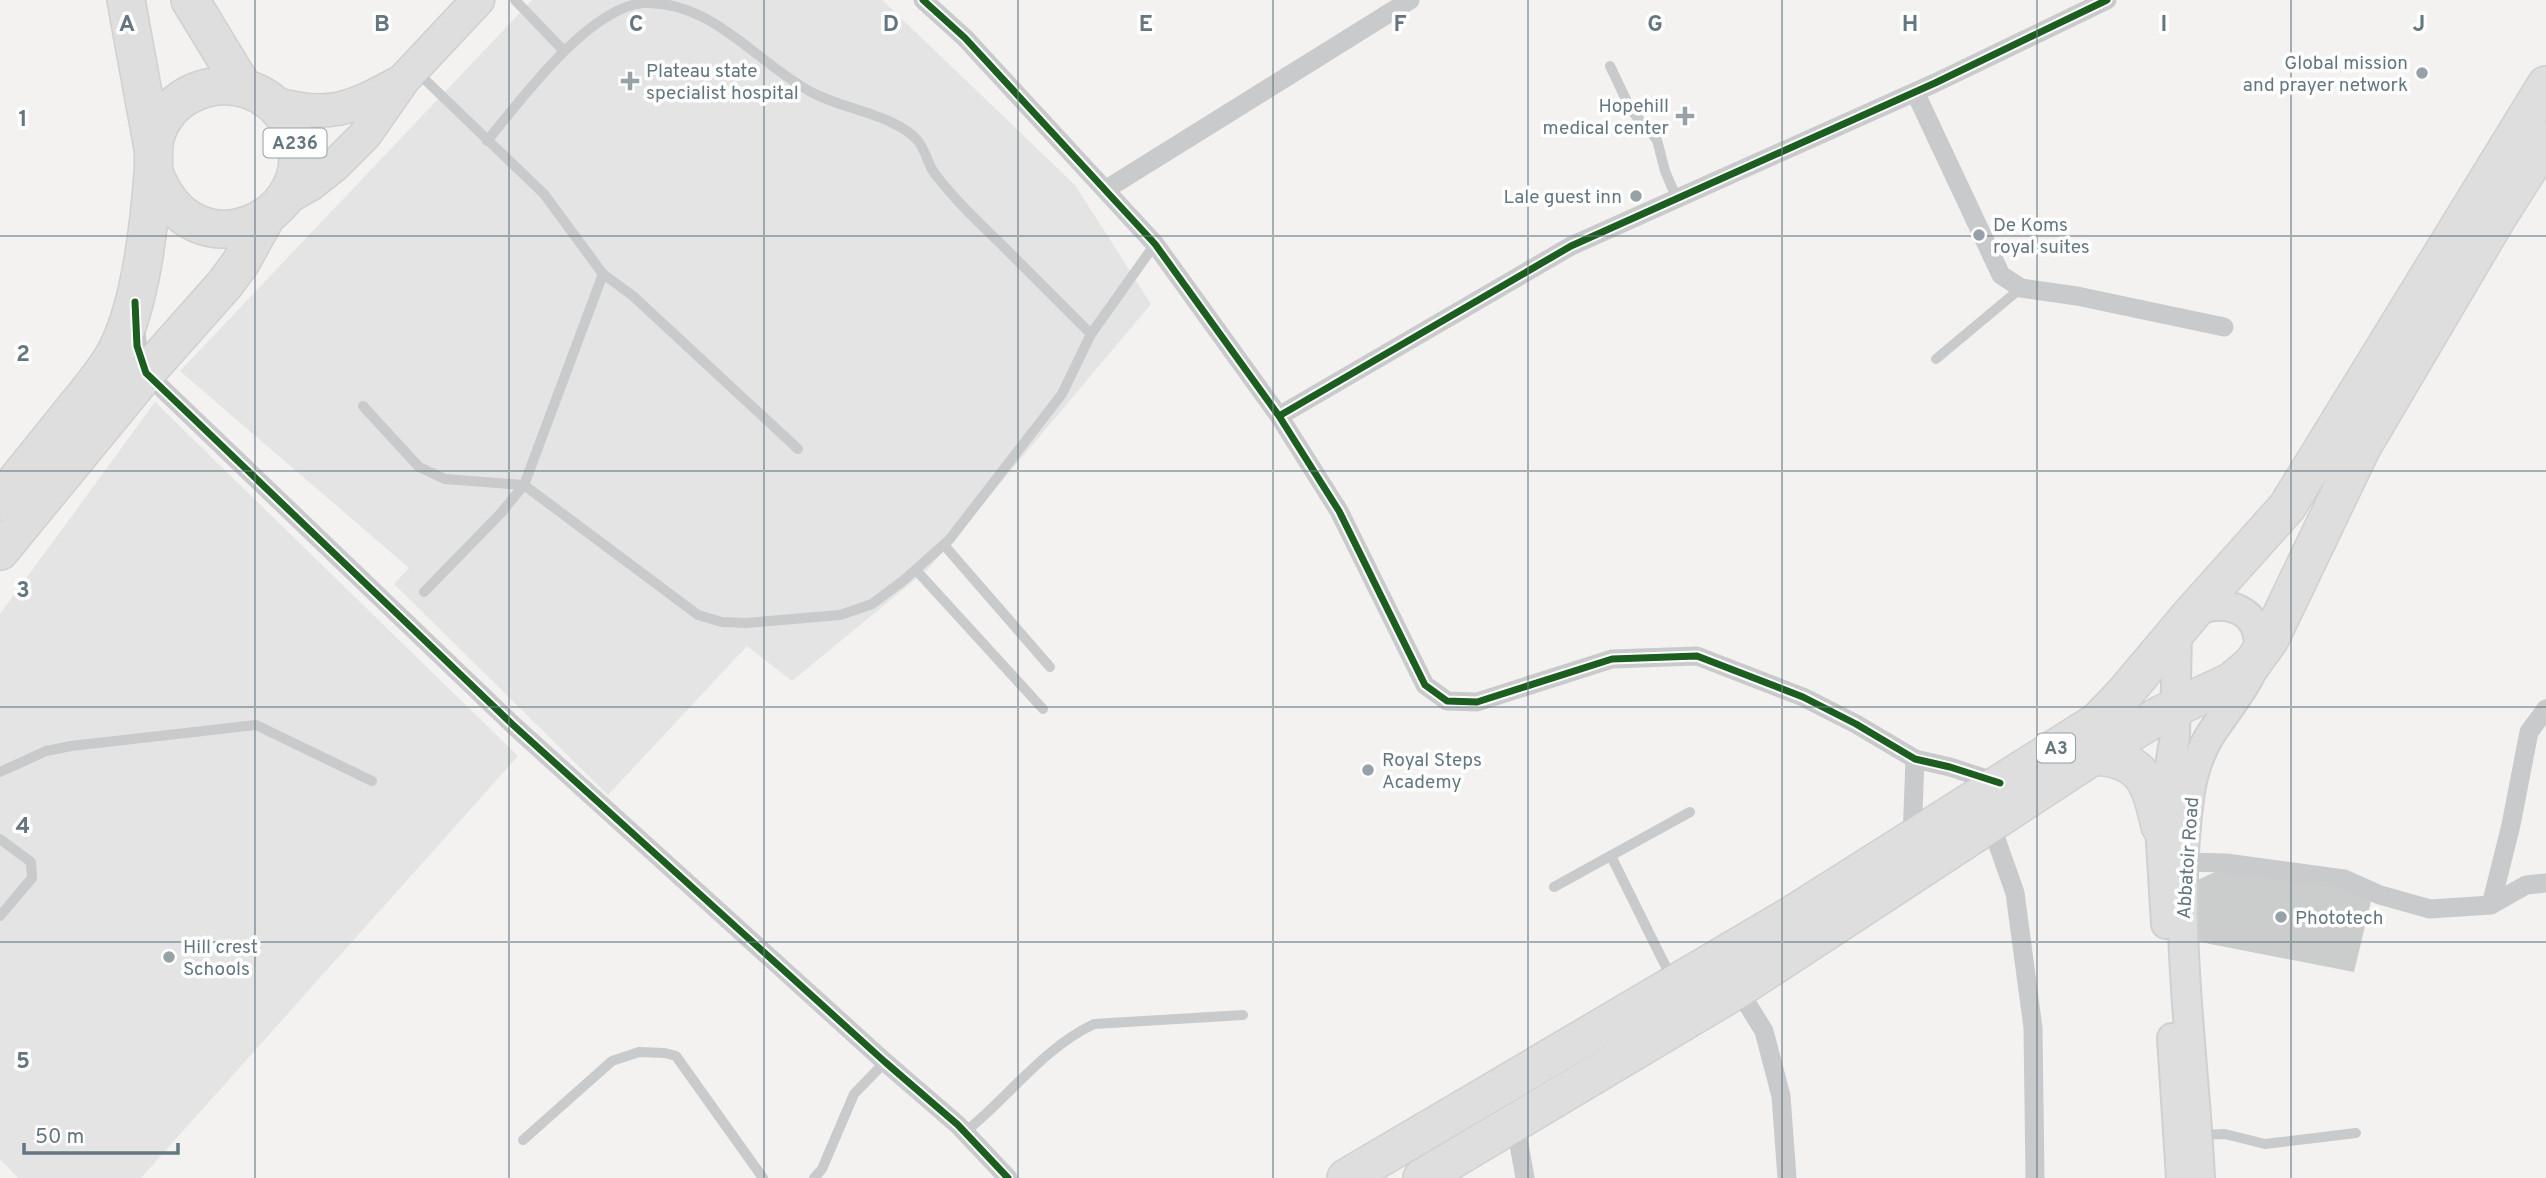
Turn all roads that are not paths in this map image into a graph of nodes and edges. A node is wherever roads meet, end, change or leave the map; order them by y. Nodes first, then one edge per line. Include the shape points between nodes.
1 (126, 0) edge
2 (190, 0) edge
3 (478, 0) edge
4 (515, 0) edge
5 (923, 0) edge
6 (1410, 0) edge
7 (2107, 0) edge
8 (564, 51) junction
9 (1610, 66) dead end
10 (409, 74) junction
11 (2546, 85) edge
12 (1915, 92) junction
13 (258, 95) junction
14 (487, 141) junction
15 (2546, 141) edge
16 (153, 160) junction
17 (1105, 190) junction
18 (1677, 199) junction
19 (274, 209) junction
20 (1155, 244) junction
21 (603, 274) junction
22 (2021, 288) junction
23 (135, 302) junction
24 (2224, 327) dead end
25 (1091, 334) junction
26 (1936, 359) dead end
27 (146, 373) junction
28 (363, 406) dead end
29 (1279, 416) junction
30 (798, 449) dead end
31 (524, 485) junction
32 (0, 500) edge
33 (944, 545) junction
34 (0, 551) edge
35 (916, 570) junction
36 (424, 592) dead end
37 (2185, 621) junction
38 (2258, 656) junction
39 (1050, 667) dead end
40 (2176, 708) junction
41 (1043, 709) dead end
42 (2546, 709) edge
43 (2093, 756) junction
44 (1915, 759) junction
45 (0, 772) edge
46 (372, 781) dead end
47 (2000, 783) junction
48 (1690, 812) dead end
49 (1991, 825) junction
50 (2160, 826) junction
51 (0, 839) edge
52 (1912, 839) junction
53 (1611, 856) junction
54 (2185, 862) junction
55 (2546, 883) edge
56 (1554, 887) dead end
57 (2491, 905) junction
58 (0, 916) edge
59 (1675, 984) junction
60 (1738, 989) junction
61 (1242, 1015) dead end
62 (1590, 1034) junction
63 (885, 1062) junction
64 (1606, 1068) junction
65 (1515, 1122) junction
66 (965, 1132) junction
67 (2356, 1133) dead end
68 (2198, 1135) junction
69 (523, 1140) dead end
70 (763, 1178) edge
71 (814, 1178) edge
72 (1008, 1178) edge
73 (1346, 1178) edge
74 (1422, 1178) edge
75 (1525, 1178) edge
76 (1787, 1178) edge
77 (2035, 1178) edge
78 (2181, 1178) edge
79 (2200, 1178) edge

1 - 16 highway
2 - 13 highway, A236
3 - 10 main road
4 - 8 lane
5 - 17 street via 965,38
6 - 17 street
7 - 12 street
8 - 14 lane
8 - 25 lane via 611,14 642,3 672,4 705,15 810,92 897,125 919,142 933,172 963,207
9 - 18 lane via 1631,110 1657,140
10 - 13 main road via 364,101 335,111 305,112
10 - 14 lane
10 - 19 main road via 346,154
11 - 37 highway, A3 via 2292,499
12 - 18 street
12 - 22 street via 2001,275
13 - 16 highway via 212,86 184,97 156,133
13 - 19 highway, A236 via 287,120 295,139 293,181
14 - 21 lane via 544,194
15 - 38 highway, A3 via 2362,447 2280,620
16 - 19 highway via 160,190 188,220 227,229 247,226
16 - 23 highway
17 - 20 street
18 - 29 street via 1571,246
19 - 27 highway, A236 via 225,284
20 - 25 lane
20 - 29 street
21 - 30 lane via 633,296
21 - 31 lane
22 - 24 street
22 - 26 lane
23 - 27 street via 136,346
23 - 32 highway via 116,352
25 - 33 lane via 1062,394
27 - 34 highway, A236
27 - 63 street via 512,724
28 - 31 lane via 419,467 445,479
29 - 44 street via 1339,511 1424,685 1447,701 1477,702 1612,659 1698,656 1803,697
31 - 35 lane via 698,615 722,622 840,615 872,604
31 - 36 lane
33 - 35 lane
33 - 39 lane
35 - 41 lane
37 - 38 street via 2208,605 2235,608 2256,629
37 - 40 street, Abbatoir Road
37 - 47 highway, A3 via 2097,722
38 - 40 highway, A3 via 2232,681
38 - 54 street, Abbatoir Road via 2195,769
40 - 43 highway, A3
40 - 50 street, Abbatoir Road
42 - 57 street via 2529,732
43 - 49 highway, A3
43 - 50 highway via 2114,757 2134,768 2151,791
44 - 47 street
44 - 52 street
45 - 46 lane via 59,748 256,725
47 - 52 highway, A3
48 - 53 lane
49 - 60 highway, A3
49 - 77 street via 2015,892 2033,1028
50 - 78 street, Abbatoir Road
51 - 58 lane via 31,862 33,876
52 - 59 highway, A3
53 - 56 lane
53 - 59 lane
54 - 57 street via 2344,879 2430,909
54 - 68 street, Abbatoir Road via 2182,925
55 - 57 street via 2526,885
59 - 62 highway, A3
60 - 64 highway, A3
60 - 76 street via 1764,1031 1771,1057 1781,1097
61 - 66 lane via 1094,1024 1057,1046
62 - 64 highway via 1586,1058
62 - 73 highway, A3
63 - 66 street
63 - 71 lane via 854,1094
64 - 65 highway, A3
65 - 74 highway, A3
65 - 75 street
66 - 72 street
67 - 68 lane via 2265,1144 2225,1134
68 - 79 street, Abbatoir Road
69 - 70 lane via 612,1061 639,1052 665,1053 676,1056

